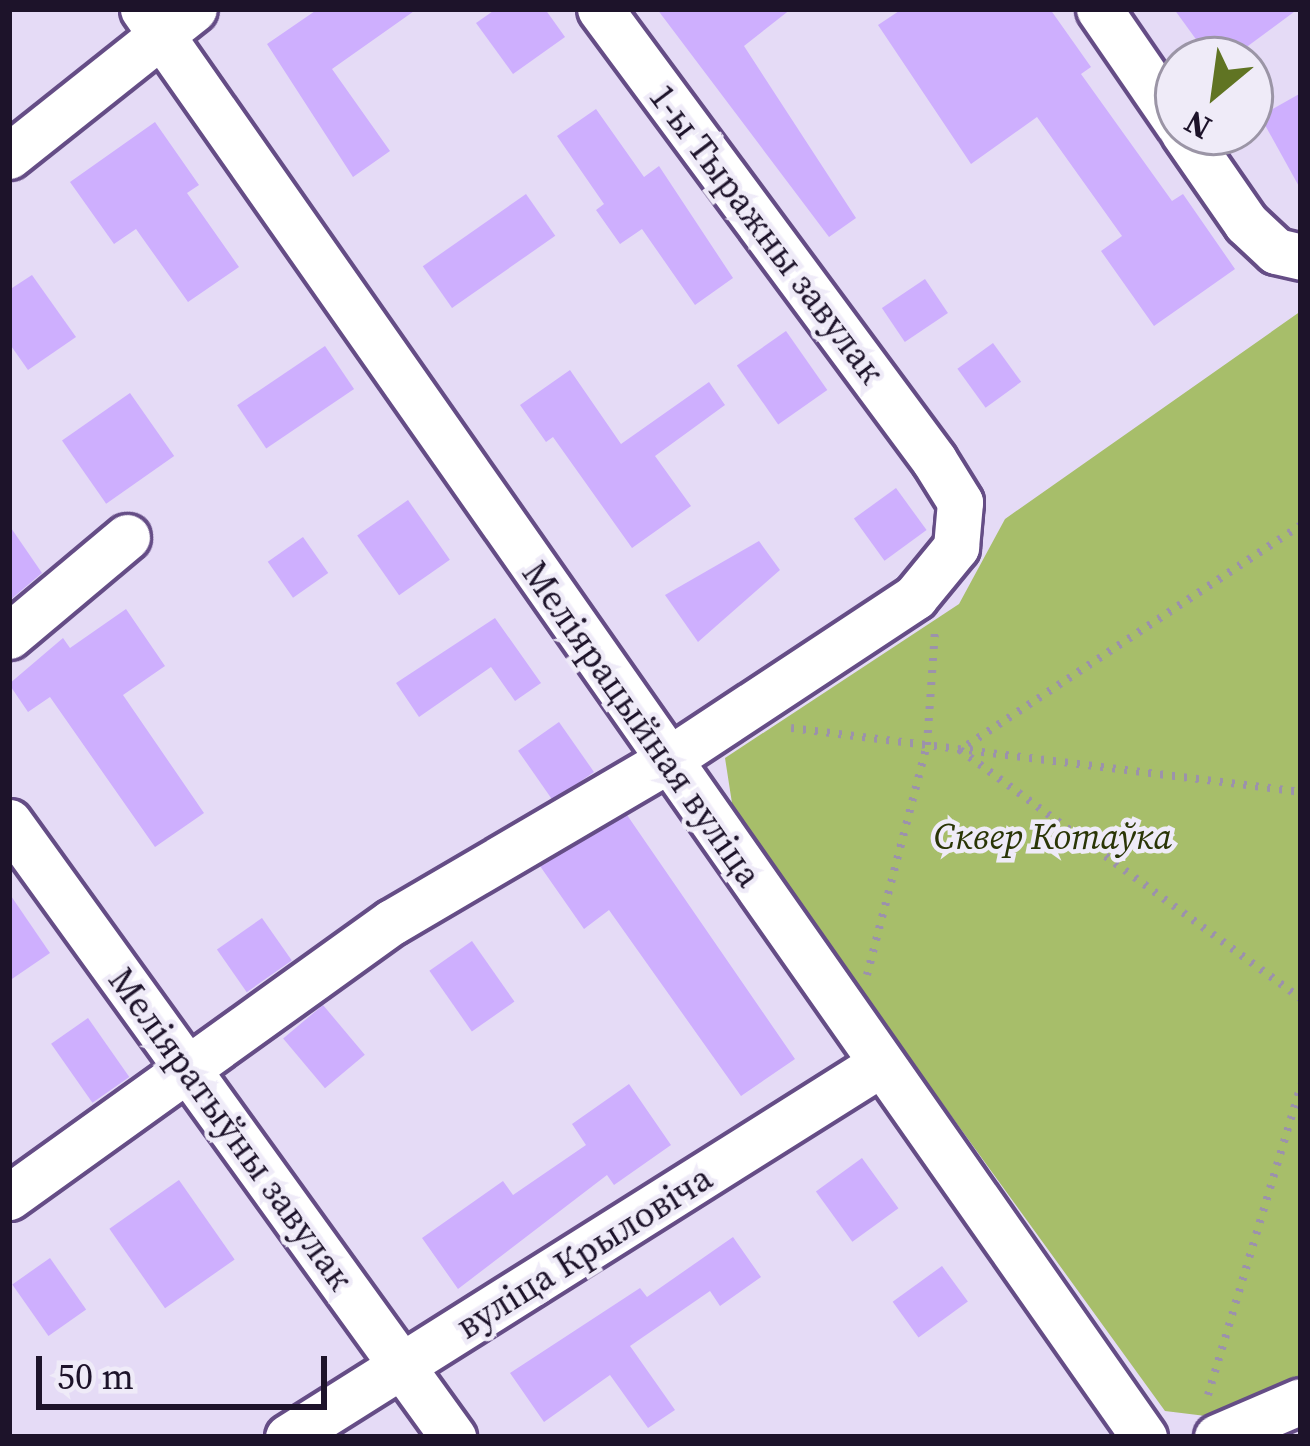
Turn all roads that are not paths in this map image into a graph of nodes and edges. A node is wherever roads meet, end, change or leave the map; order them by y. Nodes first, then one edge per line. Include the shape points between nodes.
1 (600, 9) edge
2 (1099, 9) edge
3 (166, 18) edge
4 (1154, 89) edge
5 (9, 156) edge
6 (1200, 156) edge
7 (1301, 257) edge
8 (127, 537) dead end
9 (9, 636) edge
10 (668, 760) junction
11 (9, 821) edge
12 (866, 1047) junction
13 (190, 1072) junction
14 (9, 1197) edge
15 (403, 1366) junction
16 (1301, 1401) edge
17 (1210, 1426) edge
18 (289, 1437) edge
19 (453, 1437) edge
20 (1144, 1437) edge

1 - 10 street, 1-ы Тыражны завулак via 934,460 960,502 963,523 939,572 915,597
2 - 4 street
3 - 5 street
3 - 10 street, Меліярацыйная вуліца
6 - 7 street via 1246,223 1276,251
8 - 9 street
10 - 12 street, Меліярацыйная вуліца
10 - 13 street via 392,922
11 - 13 street, Меліяратыўны завулак
12 - 15 street, вуліца Крыловіча
12 - 20 street, Меліярацыйная вуліца
13 - 14 street
13 - 15 street, Меліяратыўны завулак
15 - 18 street, вуліца Крыловіча
15 - 19 street, Меліяратыўны завулак
16 - 17 street

